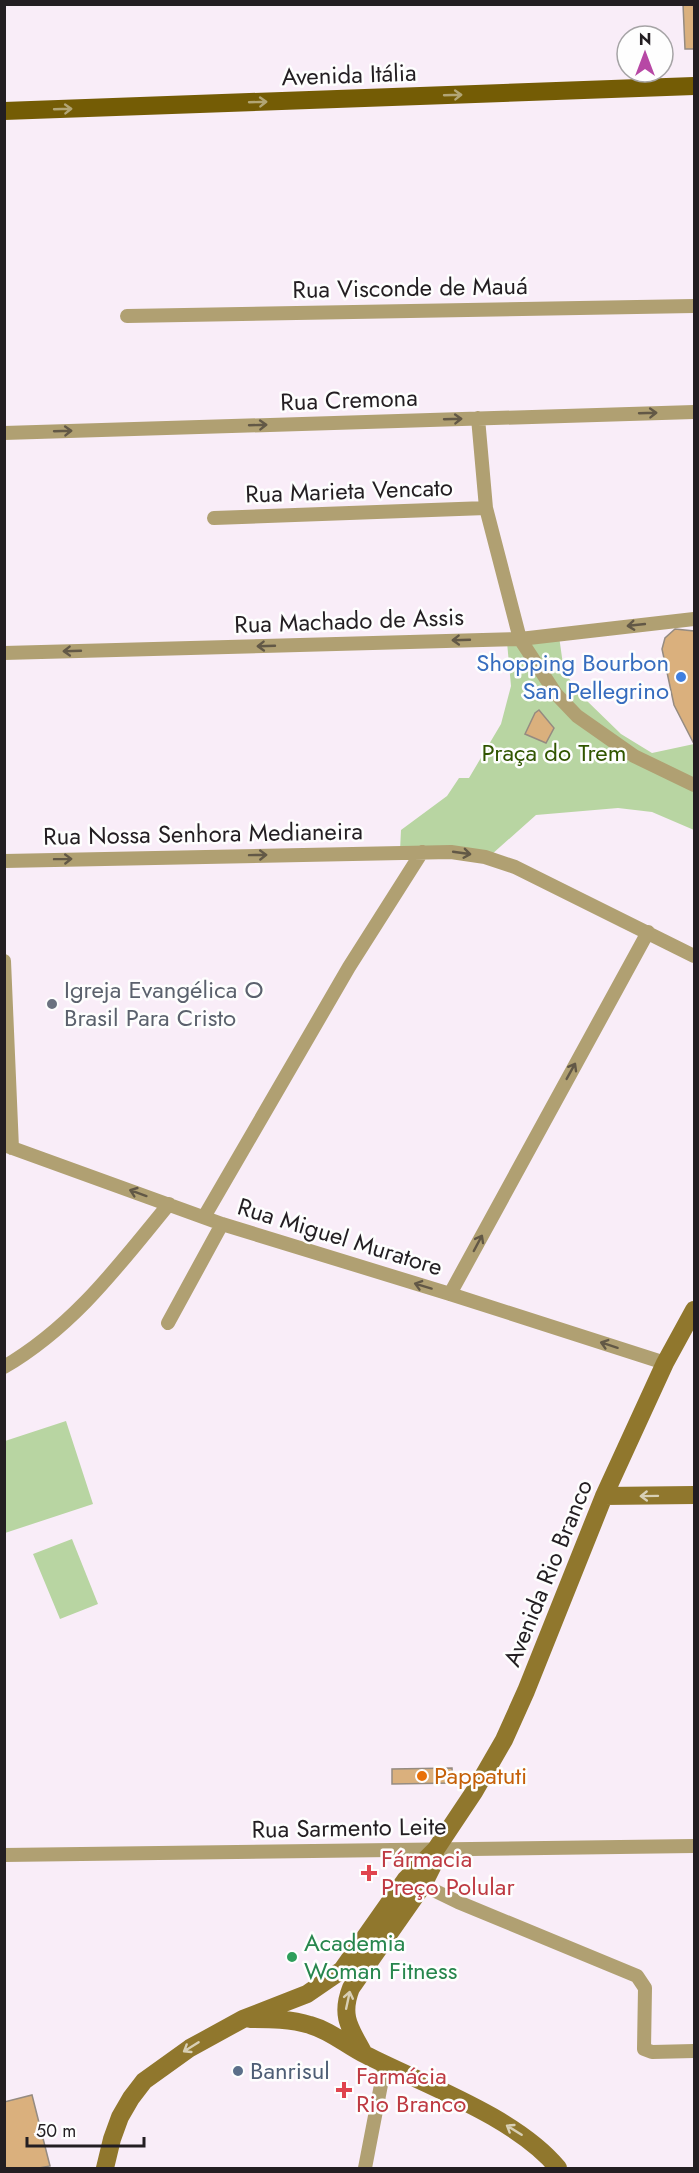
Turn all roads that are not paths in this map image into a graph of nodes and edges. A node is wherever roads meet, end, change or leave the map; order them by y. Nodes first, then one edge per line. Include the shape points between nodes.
1 (694, 86) edge
2 (4, 111) edge
3 (694, 306) edge
4 (127, 316) dead end
5 (694, 412) edge
6 (478, 418) junction
7 (4, 433) edge
8 (486, 508) junction
9 (214, 518) dead end
10 (694, 619) edge
11 (520, 639) junction
12 (4, 653) edge
13 (694, 785) edge
14 (422, 852) junction
15 (4, 861) edge
16 (648, 932) junction
17 (694, 956) edge
18 (4, 961) edge
19 (8, 1147) edge
20 (169, 1204) junction
21 (204, 1217) junction
22 (222, 1224) junction
23 (450, 1294) junction
24 (694, 1310) edge
25 (168, 1323) dead end
26 (664, 1363) junction
27 (4, 1368) edge
28 (694, 1495) edge
29 (604, 1496) junction
30 (694, 1846) edge
31 (436, 1849) junction
32 (4, 1855) edge
33 (423, 1885) junction
34 (243, 2019) junction
35 (694, 2051) edge
36 (364, 2054) junction
37 (385, 2064) junction
38 (105, 2169) edge
39 (364, 2169) edge
40 (558, 2169) edge

2 -> 1 main road, Avenida Itália
3 - 4 street, Rua Visconde de Mauá
6 -> 5 street, Rua Cremona
7 -> 6 street, Rua Cremona
6 - 8 street
8 - 9 street, Rua Marieta Vencato
8 - 11 street
10 -> 11 street, Rua Machado de Assis
11 -> 12 street, Rua Machado de Assis
11 - 13 street via 556,694 577,716 634,756
15 -> 14 street, Rua Nossa Senhora Medianeira
14 -> 16 street, Rua Nossa Senhora Medianeira via 484,857 515,867
14 - 21 street via 349,967
16 - 17 street, Rua Nossa Senhora Medianeira
23 -> 16 street
18 - 19 street
20 -> 19 street, Rua Miguel Muratore
20 - 21 street, Rua Miguel Muratore
20 - 27 street via 106,1282 55,1332
21 - 22 street, Rua Miguel Muratore
23 -> 22 street, Rua Miguel Muratore
22 - 25 street
26 -> 23 street, Rua Miguel Muratore
24 - 26 main road, Avenida Rio Branco
26 - 29 main road, Avenida Rio Branco
28 -> 29 main road
29 - 31 main road, Avenida Rio Branco via 504,1740
30 - 31 street, Rua Sarmento Leite
31 - 32 street, Rua Sarmento Leite
31 - 33 main road, Avenida Rio Branco
31 - 34 main road, Avenida Rio Branco via 406,1879 342,1970 307,1994
33 - 35 street via 637,1976 645,1988 644,2049
36 -> 33 main road, Avenida Rio Branco via 349,2029 347,1998
34 - 36 main road via 311,2025
34 -> 38 main road, Avenida Rio Branco via 190,2048 144,2081 120,2117
36 - 37 main road
37 - 39 street
40 -> 37 main road via 539,2148 488,2114

